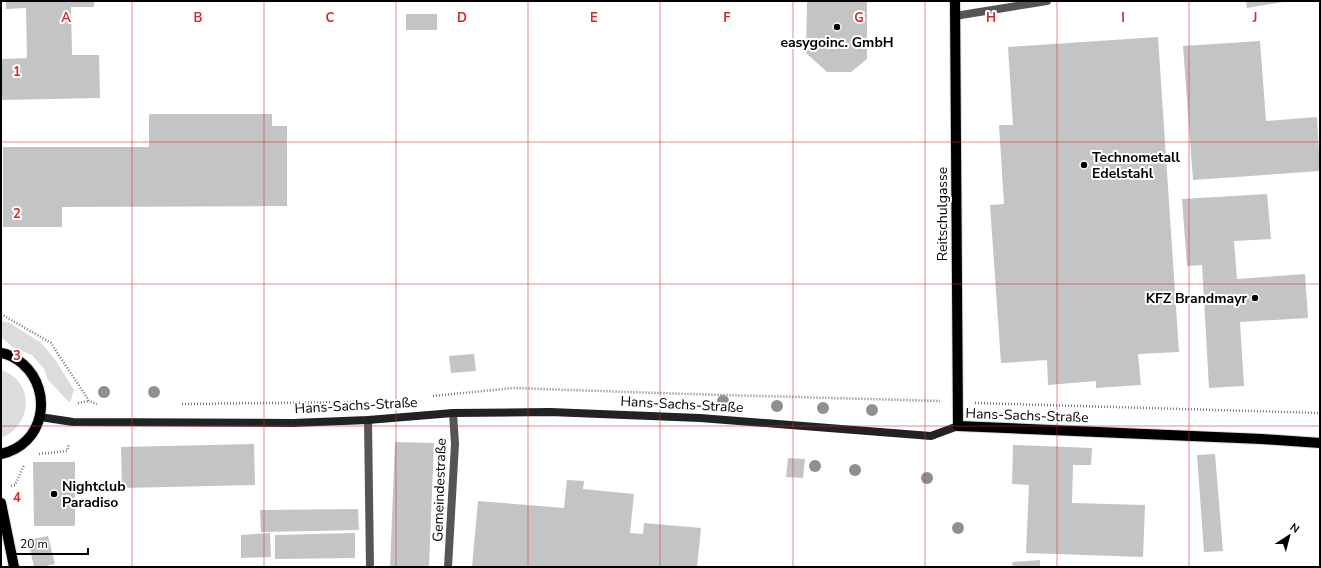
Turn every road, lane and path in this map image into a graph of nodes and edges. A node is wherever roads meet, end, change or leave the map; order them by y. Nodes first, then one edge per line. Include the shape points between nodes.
1 (955, 1) edge
2 (1046, 1) edge
3 (955, 16) junction
4 (1, 314) edge
5 (1, 353) edge
6 (429, 396) dead end
7 (89, 401) junction
8 (361, 402) dead end
9 (957, 402) junction
10 (78, 403) dead end
11 (180, 404) dead end
12 (100, 405) dead end
13 (453, 413) junction
14 (1320, 413) edge
15 (40, 417) junction
16 (368, 420) junction
17 (958, 426) junction
18 (1320, 443) edge
19 (69, 444) dead end
20 (1, 454) edge
21 (38, 454) dead end
22 (28, 461) dead end
23 (11, 486) dead end
24 (1, 503) edge
25 (14, 567) edge
26 (370, 567) edge
27 (448, 567) edge

1 - 3 main road, Reitschulgasse
2 - 3 street
3 - 9 main road, Reitschulgasse
4 - 7 path via 51,343
5 - 15 main road via 19,360 30,370 38,384 42,400
6 - 9 path via 513,388
7 - 10 path
7 - 12 path
8 - 11 path
9 - 14 path
9 - 17 main road, Reitschulgasse
13 - 16 street, Hans-Sachs-Straße
13 - 17 street, Hans-Sachs-Straße via 550,412 700,418 931,436
13 - 27 street, Gemeindestraße via 455,444
15 - 16 street, Hans-Sachs-Straße via 73,422
15 - 20 main road via 33,432 22,444
16 - 26 street
17 - 18 main road, Hans-Sachs-Straße
19 - 21 path via 67,451
22 - 23 path via 24,464 15,485
24 - 25 main road

